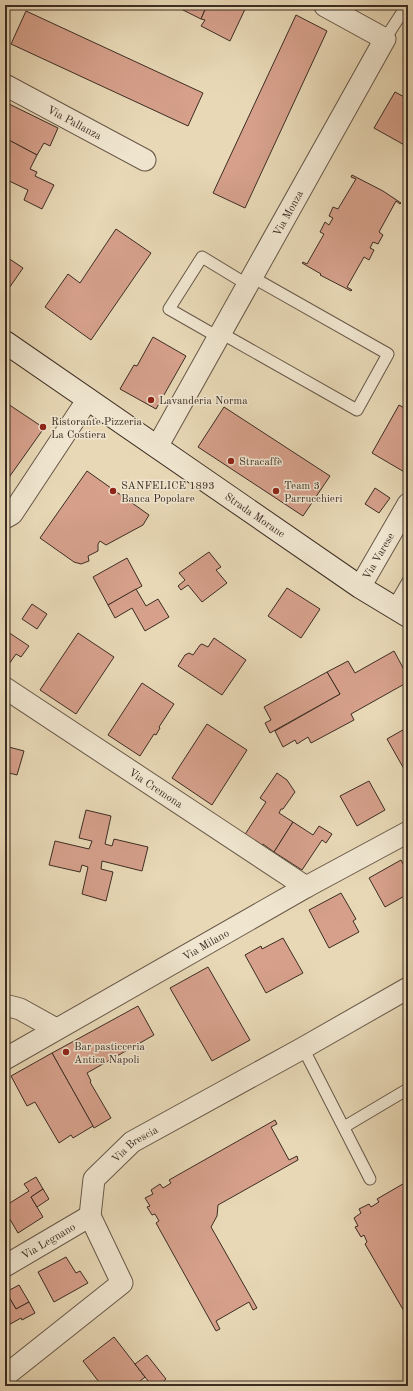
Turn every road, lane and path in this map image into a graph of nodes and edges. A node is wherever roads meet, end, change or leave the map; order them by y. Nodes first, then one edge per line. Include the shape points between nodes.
1 (325, 5) edge
2 (407, 5) edge
3 (385, 39) junction
4 (5, 85) edge
5 (145, 160) dead end
6 (250, 281) junction
7 (219, 335) junction
8 (5, 342) edge
9 (88, 399) junction
10 (157, 447) junction
11 (408, 504) edge
12 (5, 518) edge
13 (408, 581) edge
14 (360, 587) junction
15 (400, 611) edge
16 (5, 688) edge
17 (408, 832) edge
18 (306, 887) junction
19 (408, 988) edge
20 (5, 1005) edge
21 (56, 1029) junction
22 (303, 1048) junction
23 (5, 1059) edge
24 (408, 1089) edge
25 (344, 1127) junction
26 (370, 1179) dead end
27 (90, 1216) junction
28 (5, 1266) edge
29 (5, 1376) edge

1 - 3 street
2 - 3 lane
3 - 6 street, Via Monza
4 - 5 street, Via Pallanza
6 - 7 street, Via Monza
6 - 7 lane via 202,256 169,309
6 - 7 lane via 388,354 357,410
7 - 10 street, Via Monza
8 - 9 street, Strada Morane
9 - 10 street, Strada Morane
9 - 12 street via 12,514
10 - 14 street, Strada Morane
11 - 14 street, Via Varese
13 - 15 lane
14 - 15 street, Strada Morane
16 - 18 street, Via Cremona
17 - 18 street, Via Milano
18 - 21 street, Via Milano
19 - 22 street, Via Brescia
20 - 21 street via 20,1008
21 - 23 street, Via Milano
22 - 25 lane
22 - 27 street, Via Brescia via 132,1142 94,1179
24 - 25 lane
25 - 26 lane
27 - 28 street, Via Legnano
27 - 29 street via 122,1283

